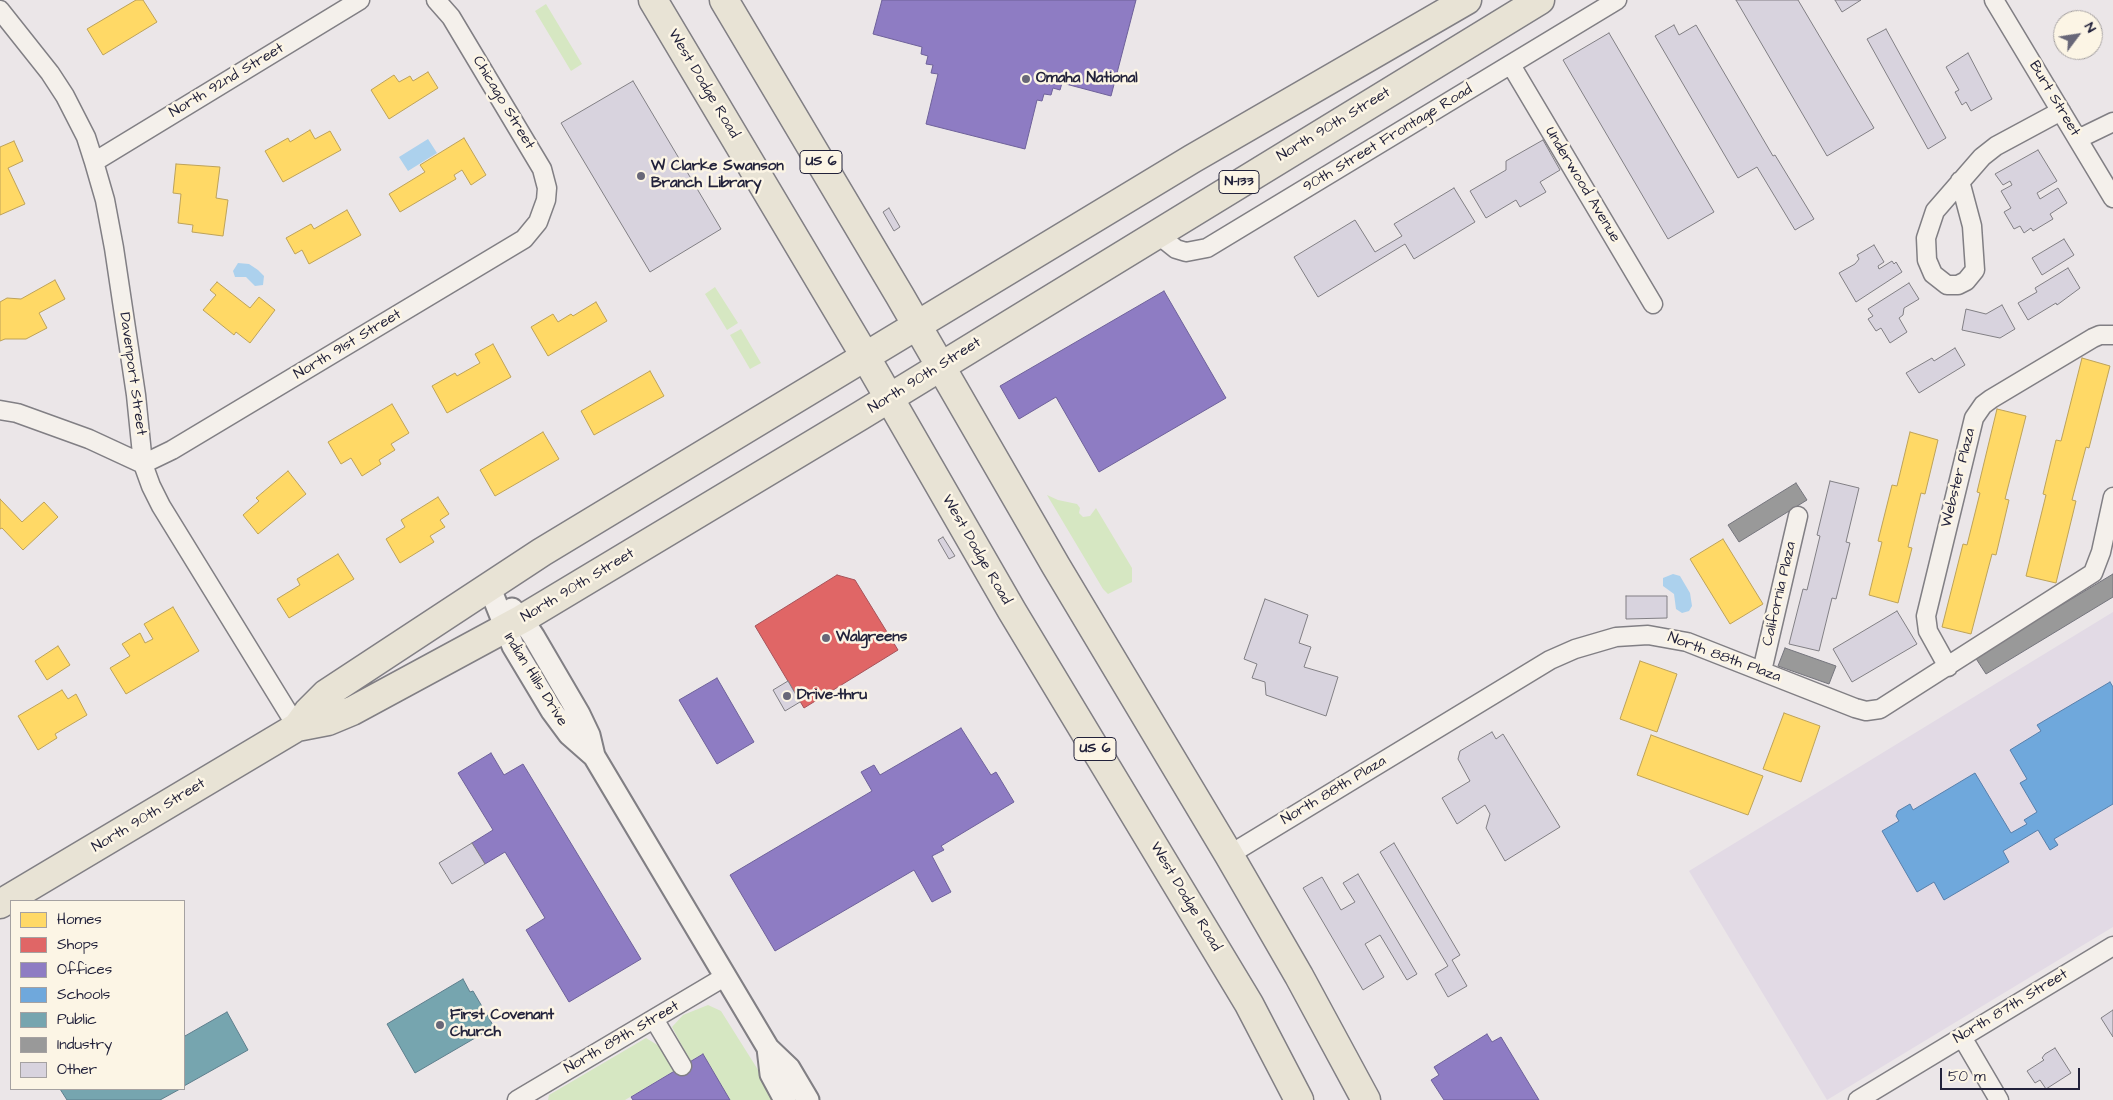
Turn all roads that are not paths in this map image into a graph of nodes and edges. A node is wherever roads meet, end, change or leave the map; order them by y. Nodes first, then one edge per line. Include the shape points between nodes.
1 (360, 0) edge
2 (436, 0) edge
3 (652, 0) edge
4 (724, 0) edge
5 (1467, 0) edge
6 (1617, 0) edge
7 (1994, 0) edge
8 (1534, 1) edge
9 (0, 10) edge
10 (1511, 65) junction
11 (2061, 111) junction
12 (2113, 122) edge
13 (2078, 139) junction
14 (94, 162) junction
15 (1960, 182) junction
16 (2113, 198) edge
17 (542, 214) joint
18 (1156, 233) junction
19 (1653, 304) dead end
20 (916, 324) junction
21 (2113, 335) edge
22 (865, 356) junction
23 (940, 366) junction
24 (889, 398) junction
25 (0, 410) edge
26 (143, 464) junction
27 (2113, 498) edge
28 (1798, 516) dead end
29 (489, 586) junction
30 (513, 624) junction
31 (1948, 667) junction
32 (1762, 671) junction
33 (297, 727) junction
34 (1229, 855) junction
35 (0, 904) edge
36 (2113, 946) edge
37 (726, 976) junction
38 (654, 1019) junction
39 (1962, 1037) junction
40 (768, 1048) junction
41 (682, 1066) dead end
42 (528, 1097) edge
43 (785, 1100) edge
44 (808, 1100) edge
45 (1299, 1100) edge
46 (1366, 1100) edge
47 (1858, 1100) edge
48 (2000, 1100) edge

1 - 14 street, North 92nd Street
2 - 17 street, Chicago Street via 451,17 542,169 547,188
3 - 22 main road, West Dodge Road / US 6
4 - 20 main road, US 6
5 - 20 main road, North 90th Street
6 - 10 street, 90th Street Frontage Road
7 - 11 street, Burt Street
8 - 18 main road, North 90th Street / N-133
9 - 14 street, Davenport Street via 65,96 86,137
10 - 18 street, 90th Street Frontage Road via 1207,248 1186,252 1176,249
10 - 19 street, Underwood Avenue
11 - 13 street, Burt Street
11 - 15 street via 1996,146
12 - 13 street
13 - 16 street, Burt Street
14 - 26 street, Davenport Street via 114,248
15 - 15 street via 1935,210 1926,238 1927,260 1933,274 1947,285 1966,281 1975,270 1972,226
17 - 26 street, North 91st Street via 530,233 514,246
18 - 23 main road, North 90th Street / N-133
20 - 22 main road, North 90th Street
20 - 23 main road, US 6
21 - 31 street, Webster Plaza via 2100,335 2076,348 1991,399 1974,418 1926,616 1928,631
22 - 24 main road, West Dodge Road / US 6
22 - 29 main road, North 90th Street
23 - 24 main road, North 90th Street / N-133
23 - 34 main road, US 6
24 - 30 main road, North 90th Street
24 - 45 main road, West Dodge Road / US 6 via 1012,611 1249,1004
25 - 26 street via 89,439
26 - 33 street, Davenport Street via 161,506
27 - 31 street, North 88th Plaza via 2102,552 2093,573
28 - 32 street, California Plaza
29 - 30 street, Indian Hills Drive
29 - 33 main road, North 90th Street via 326,694
30 - 33 main road, North 90th Street via 352,712 328,722
30 - 37 street, Indian Hills Drive via 560,722 594,756
31 - 32 street, North 88th Plaza via 1885,706 1866,711
32 - 34 street, North 88th Plaza via 1664,636 1616,636 1585,645 1550,660
33 - 35 main road, North 90th Street
34 - 46 main road, US 6
36 - 39 street, North 87th Street
37 - 38 street, North 89th Street
37 - 40 street, Indian Hills Drive
38 - 41 street
38 - 42 street, North 89th Street
39 - 47 street, North 87th Street
39 - 48 street
40 - 43 street, Indian Hills Drive via 772,1074
40 - 44 street, Indian Hills Drive via 789,1068

